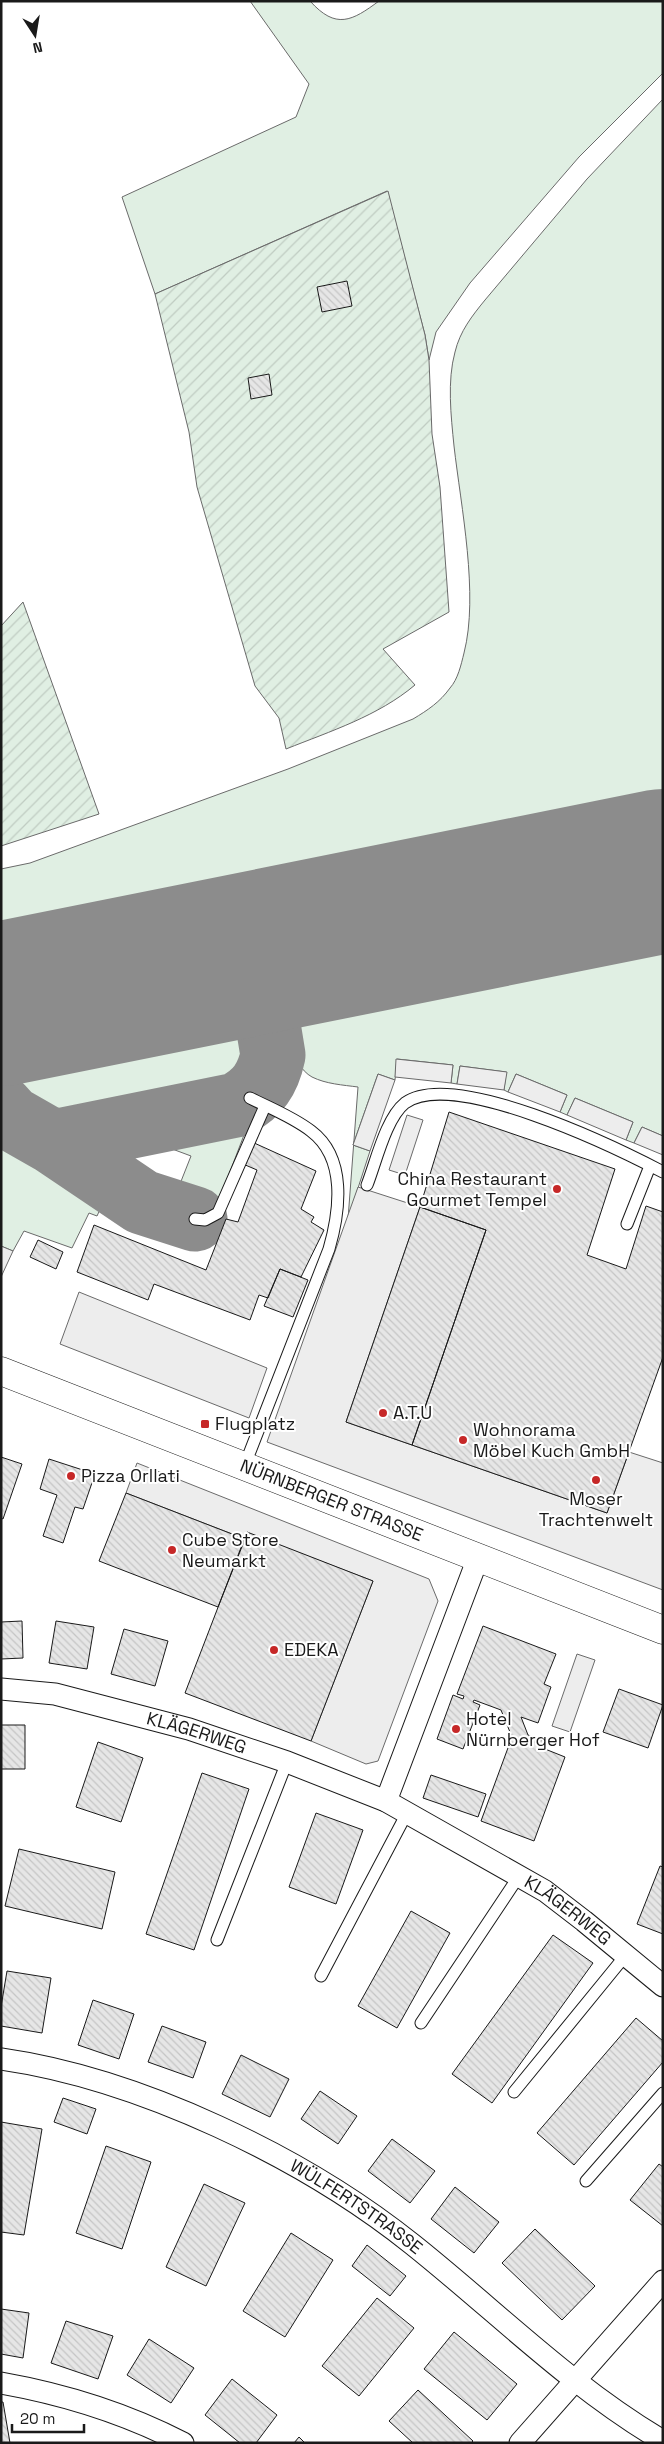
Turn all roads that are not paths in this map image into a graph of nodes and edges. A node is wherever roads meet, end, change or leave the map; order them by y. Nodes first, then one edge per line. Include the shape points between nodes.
1 (250, 1098) dead end
2 (265, 1106) junction
3 (650, 1166) junction
4 (663, 1172) edge
5 (368, 1185) dead end
6 (195, 1219) dead end
7 (627, 1224) dead end
8 (1, 1371) edge
9 (244, 1467) junction
10 (478, 1558) junction
11 (663, 1630) edge
12 (1, 1688) edge
13 (287, 1762) junction
14 (386, 1801) junction
15 (407, 1813) junction
16 (519, 1876) junction
17 (217, 1940) dead end
18 (625, 1956) junction
19 (321, 1976) dead end
20 (663, 1986) edge
21 (421, 2023) dead end
22 (1, 2059) edge
23 (514, 2092) dead end
24 (663, 2093) edge
25 (586, 2182) dead end
26 (663, 2282) edge
27 (576, 2380) junction
28 (1, 2383) edge
29 (663, 2441) edge
30 (521, 2442) edge
31 (184, 2443) edge

1 - 2 lane
2 - 6 lane via 218,1213 205,1220
2 - 9 lane via 311,1131 323,1142 337,1178 337,1214 329,1249
3 - 4 lane
3 - 5 lane via 544,1119 490,1101 438,1093 425,1094 406,1103 395,1115
3 - 7 lane
8 - 9 main road, NÜRNBERGER STRASSE
9 - 10 main road, NÜRNBERGER STRASSE
10 - 11 main road, NÜRNBERGER STRASSE
10 - 14 street
12 - 13 street, KLÄGERWEG via 55,1694 190,1729
13 - 14 street, KLÄGERWEG
13 - 17 lane
14 - 15 street, KLÄGERWEG
15 - 16 street, KLÄGERWEG
15 - 19 lane
16 - 18 street, KLÄGERWEG via 545,1891
16 - 21 lane
18 - 20 street, KLÄGERWEG
18 - 23 lane
22 - 27 street, WÜLFERTSTRASSE via 67,2073 181,2110 296,2168 353,2202 412,2244
24 - 25 lane
26 - 27 street
27 - 29 street, WÜLFERTSTRASSE
27 - 30 street
28 - 31 street via 42,2390 97,2408

